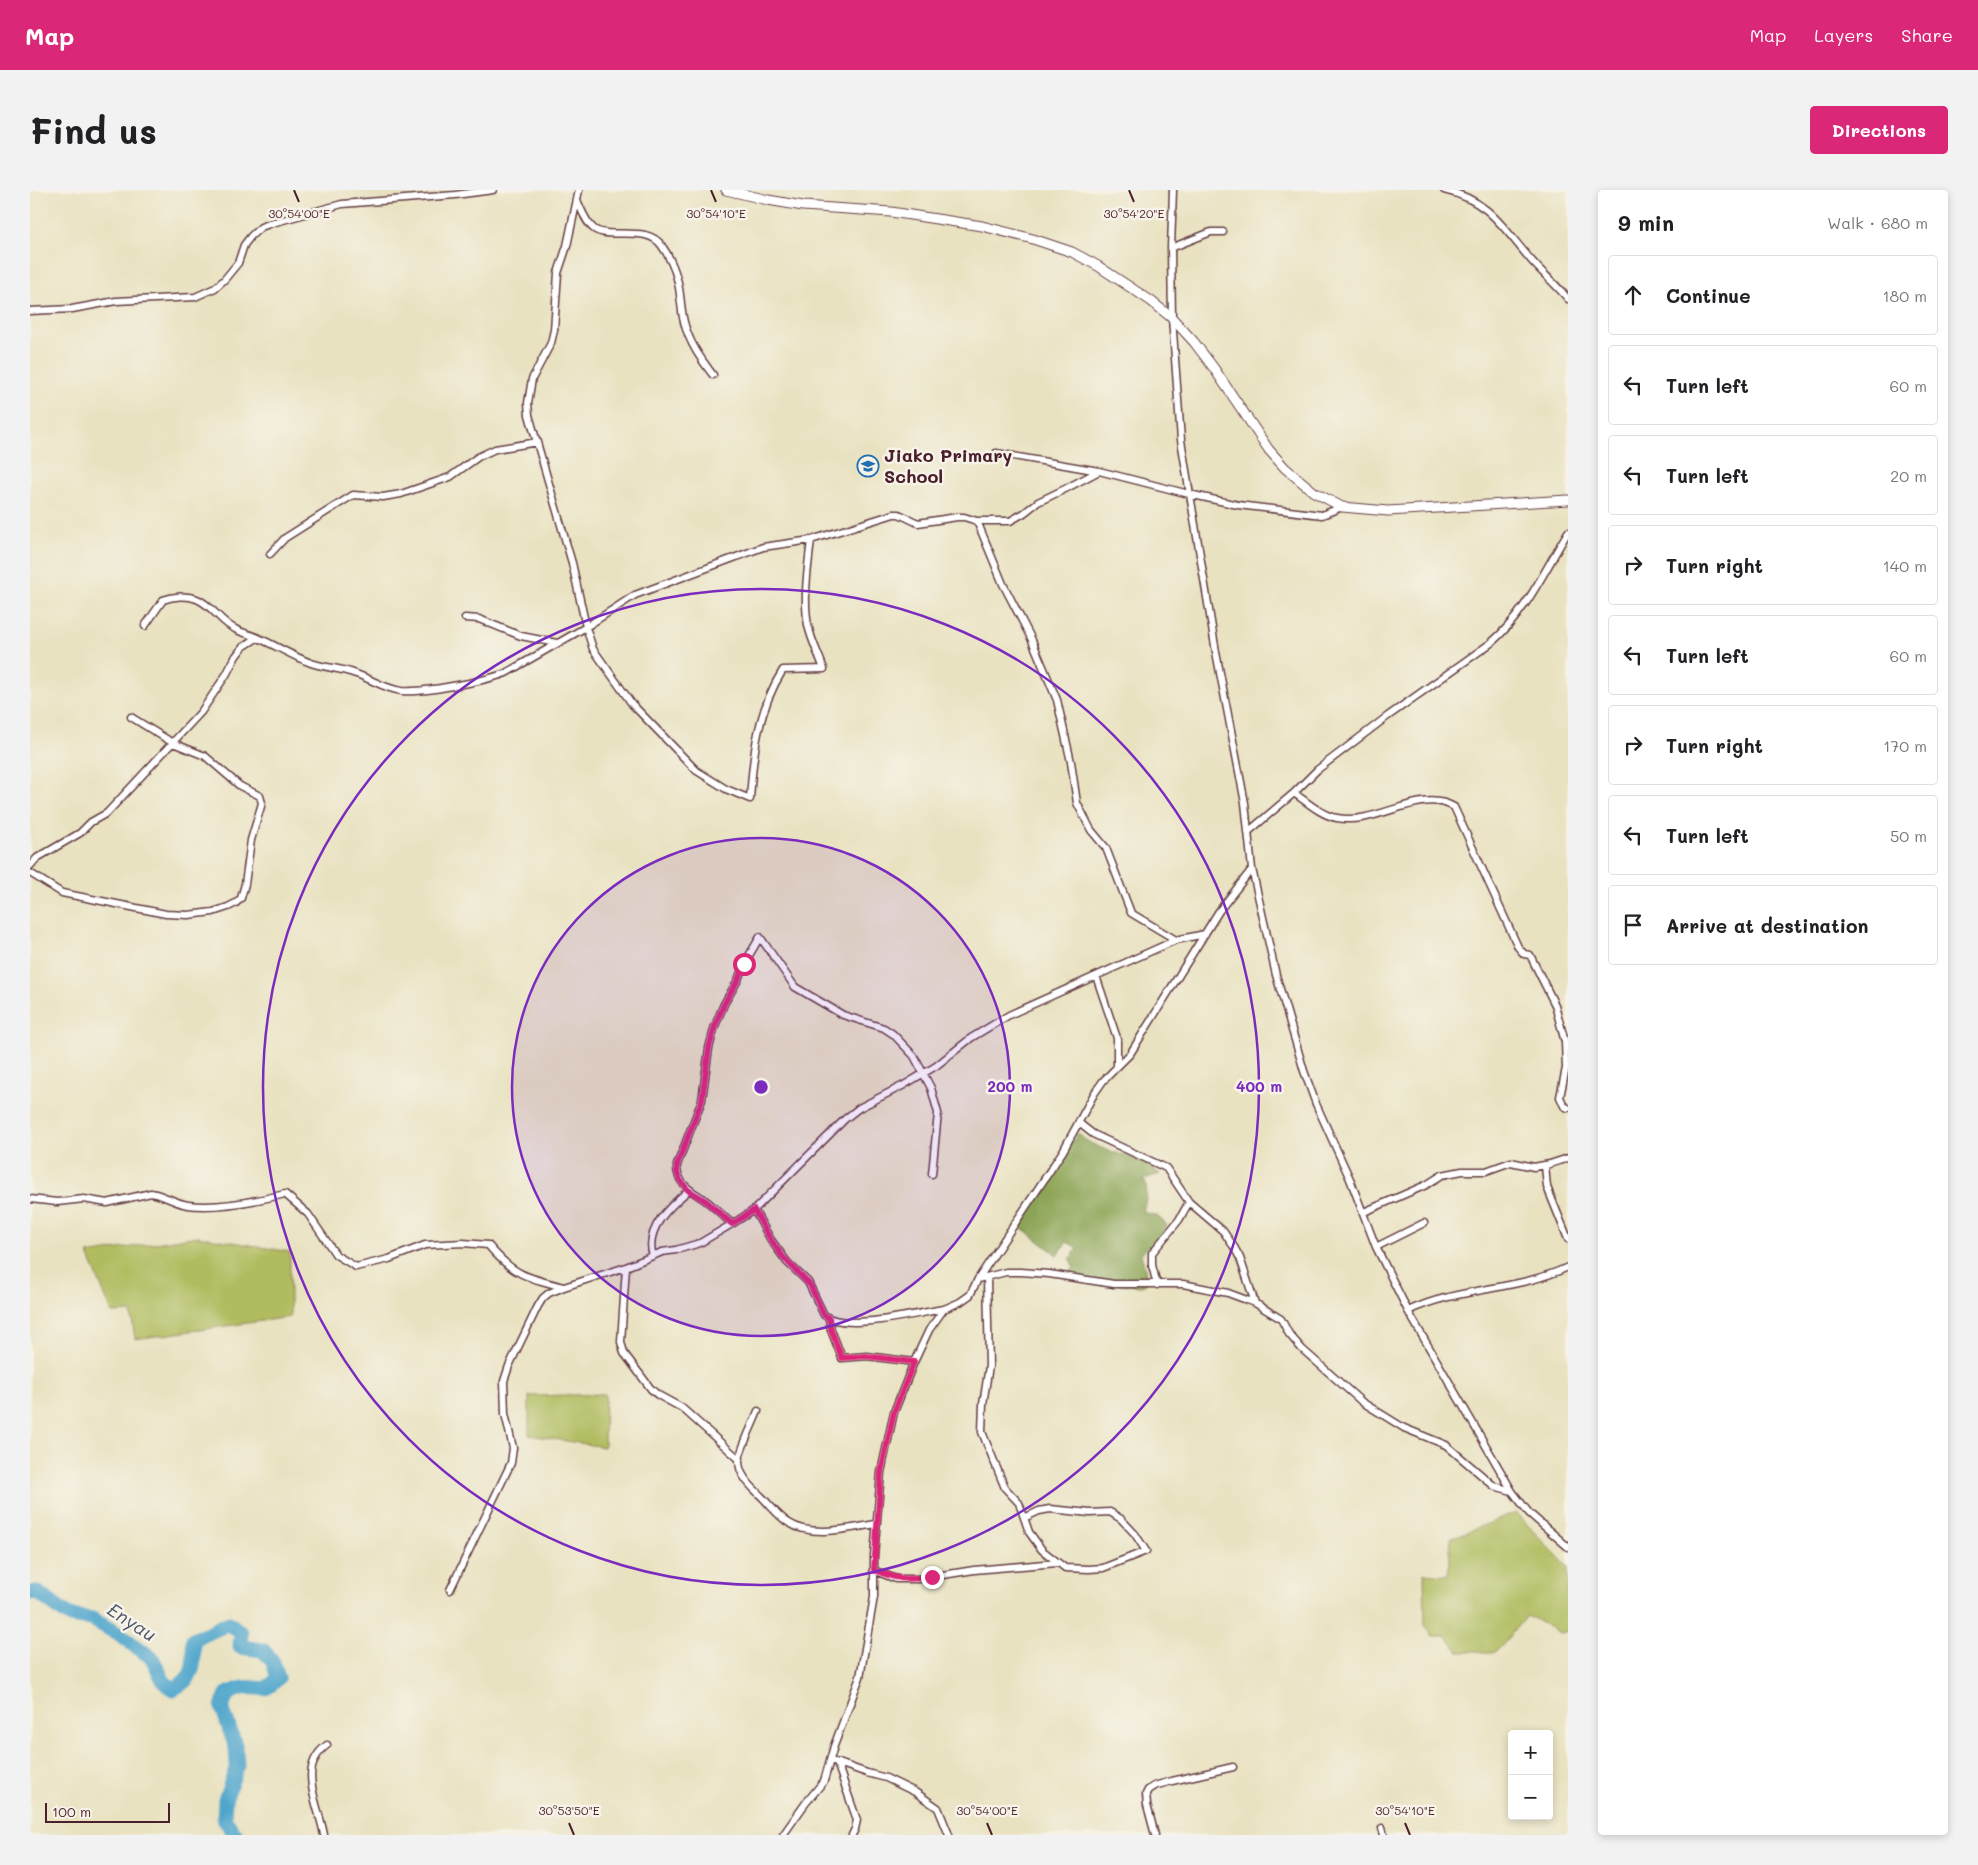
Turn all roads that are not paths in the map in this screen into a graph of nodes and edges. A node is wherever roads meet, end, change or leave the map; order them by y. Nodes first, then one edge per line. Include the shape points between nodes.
1 (493, 190) edge
2 (579, 190) edge
3 (726, 190) edge
4 (1173, 190) edge
5 (1444, 190) edge
6 (1459, 192) edge
7 (577, 200) junction
8 (1223, 232) dead end
9 (1171, 248) junction
10 (1568, 299) edge
11 (30, 311) edge
12 (1172, 318) junction
13 (713, 375) dead end
14 (538, 442) junction
15 (996, 452) dead end
16 (1099, 471) junction
17 (1189, 494) junction
18 (1568, 500) edge
19 (1342, 507) junction
20 (977, 521) junction
21 (1568, 532) edge
22 (811, 540) junction
23 (270, 554) dead end
24 (465, 618) dead end
25 (145, 626) dead end
26 (586, 628) junction
27 (257, 638) junction
28 (557, 643) junction
29 (130, 718) dead end
30 (173, 743) junction
31 (1294, 793) junction
32 (1248, 832) junction
33 (30, 866) edge
34 (1252, 869) junction
35 (30, 873) edge
36 (1205, 934) junction
37 (1176, 940) junction
38 (1096, 976) junction
39 (1117, 1066) junction
40 (924, 1073) junction
41 (1568, 1108) edge
42 (1079, 1123) junction
43 (1568, 1158) edge
44 (1545, 1166) junction
45 (932, 1174) dead end
46 (688, 1190) junction
47 (30, 1199) edge
48 (1189, 1202) junction
49 (754, 1210) junction
50 (1364, 1212) junction
51 (1424, 1223) dead end
52 (732, 1224) junction
53 (1568, 1239) edge
54 (1376, 1247) junction
55 (653, 1256) junction
56 (626, 1267) junction
57 (1568, 1267) edge
58 (987, 1278) junction
59 (978, 1279) junction
60 (1157, 1285) junction
61 (564, 1287) junction
62 (1255, 1303) junction
63 (944, 1309) junction
64 (1408, 1311) junction
65 (829, 1318) junction
66 (914, 1362) junction
67 (758, 1411) dead end
68 (739, 1459) junction
69 (1512, 1491) junction
70 (1024, 1518) junction
71 (876, 1524) junction
72 (1568, 1547) edge
73 (1057, 1563) junction
74 (874, 1570) junction
75 (450, 1590) dead end
76 (327, 1745) dead end
77 (830, 1760) junction
78 (837, 1763) junction
79 (1233, 1767) dead end
80 (1382, 1828) dead end
81 (324, 1835) edge
82 (783, 1835) edge
83 (852, 1835) edge
84 (949, 1835) edge
85 (1156, 1835) edge
86 (1384, 1835) edge

1 - 11 street via 342,204 272,222 251,236 238,263 224,280 196,296
2 - 7 street
3 - 12 street via 803,206 932,217 1033,239 1072,252 1098,266
4 - 9 street
5 - 6 street
6 - 10 street via 1488,210
7 - 13 street via 590,225 597,231 642,234 655,238 662,245 679,287 684,324 697,354
7 - 14 street via 558,273 551,343 532,379 529,393 528,408
8 - 9 street via 1211,232
9 - 12 street
12 - 17 street via 1181,440
12 - 19 street via 1199,348 1275,456 1314,492
14 - 23 street via 495,449 450,477 392,497 354,495 285,538
14 - 26 street via 572,563
15 - 16 street
16 - 17 street
16 - 20 street via 1038,502 1010,521
17 - 19 street via 1238,505 1312,514 1330,513
17 - 32 street
18 - 19 street via 1388,511
20 - 22 street via 952,517 918,523 894,514
20 - 37 street via 1055,693 1077,803 1091,830 1106,848 1131,913
21 - 31 street via 1538,584 1505,630 1317,770
22 - 26 street via 763,547 689,574 629,598
22 - 26 street via 808,621 824,670 783,670 775,683 762,715 750,799 726,789 698,771 632,704 594,649
24 - 28 street via 479,619 521,636
25 - 27 street via 163,600 191,597 234,629
26 - 28 street
27 - 28 street via 313,664 350,672 392,690 409,692 498,676
27 - 30 street via 243,647 201,712
29 - 30 street
30 - 33 street via 107,813 37,858
30 - 35 street via 205,756 240,786 260,796 262,803 251,840 245,884 236,903 208,913 166,914 62,893
31 - 32 street
31 - 41 street via 1314,808 1340,819 1383,814 1424,801 1439,800 1454,807 1518,947 1530,955 1555,1005 1567,1062 1560,1097
32 - 34 street
34 - 36 street
34 - 50 street via 1276,975 1304,1071
36 - 37 street
36 - 39 street via 1130,1054
37 - 38 street
38 - 39 street via 1117,1038
38 - 40 street via 989,1026
39 - 42 street via 1102,1081
40 - 45 street via 938,1112
40 - 46 street via 914,1056 893,1034 843,1015 795,987 760,938 715,1026 702,1100 677,1165 680,1180
40 - 49 street via 845,1119
42 - 48 street via 1093,1134 1166,1168
42 - 59 street
43 - 44 street
44 - 50 street via 1529,1168 1511,1162 1486,1171 1442,1175
44 - 53 street via 1547,1186
46 - 52 street
46 - 55 street via 668,1209 654,1230 651,1241
47 - 61 street via 66,1202 84,1199 107,1203 151,1193 184,1204 206,1205 248,1203 285,1194 308,1214 336,1255 356,1267 425,1245 488,1245 514,1271
48 - 60 street via 1152,1253
48 - 62 street via 1223,1231 1234,1247
49 - 52 street
49 - 65 street via 775,1246 810,1285 824,1315
50 - 54 street
51 - 54 street
52 - 55 street via 700,1242
54 - 64 street
55 - 56 street
56 - 61 street
56 - 68 street via 621,1342 624,1353 658,1395 682,1408
57 - 64 street via 1534,1280 1433,1300
58 - 59 street
58 - 60 street via 1006,1272 1021,1272 1114,1284
58 - 70 street via 990,1360 982,1404 982,1432 1005,1488 1019,1503
59 - 63 street via 965,1299
60 - 62 street via 1183,1284 1228,1293
61 - 75 street via 549,1293 538,1306 509,1366 504,1394 512,1448 511,1463
62 - 69 street via 1281,1319 1302,1349 1362,1402 1404,1428 1446,1445 1494,1486
63 - 65 street via 855,1322
63 - 66 street via 929,1330
64 - 69 street
65 - 66 street via 842,1358 866,1356
66 - 71 street via 888,1434
67 - 68 street
68 - 71 street via 745,1478 790,1524 835,1531
69 - 72 street via 1529,1513
70 - 73 street via 1036,1542
70 - 73 street via 1050,1509 1110,1512 1135,1534 1146,1551 1103,1568 1065,1568
71 - 74 street
73 - 74 street via 974,1570 918,1580 896,1579
74 - 77 street via 874,1596 860,1677
76 - 81 street via 320,1752 310,1778
77 - 78 street
77 - 82 street via 824,1781
78 - 83 street via 857,1820
78 - 84 street via 886,1778 930,1802 940,1811
79 - 85 street via 1163,1783 1148,1790 1147,1805
80 - 86 street

